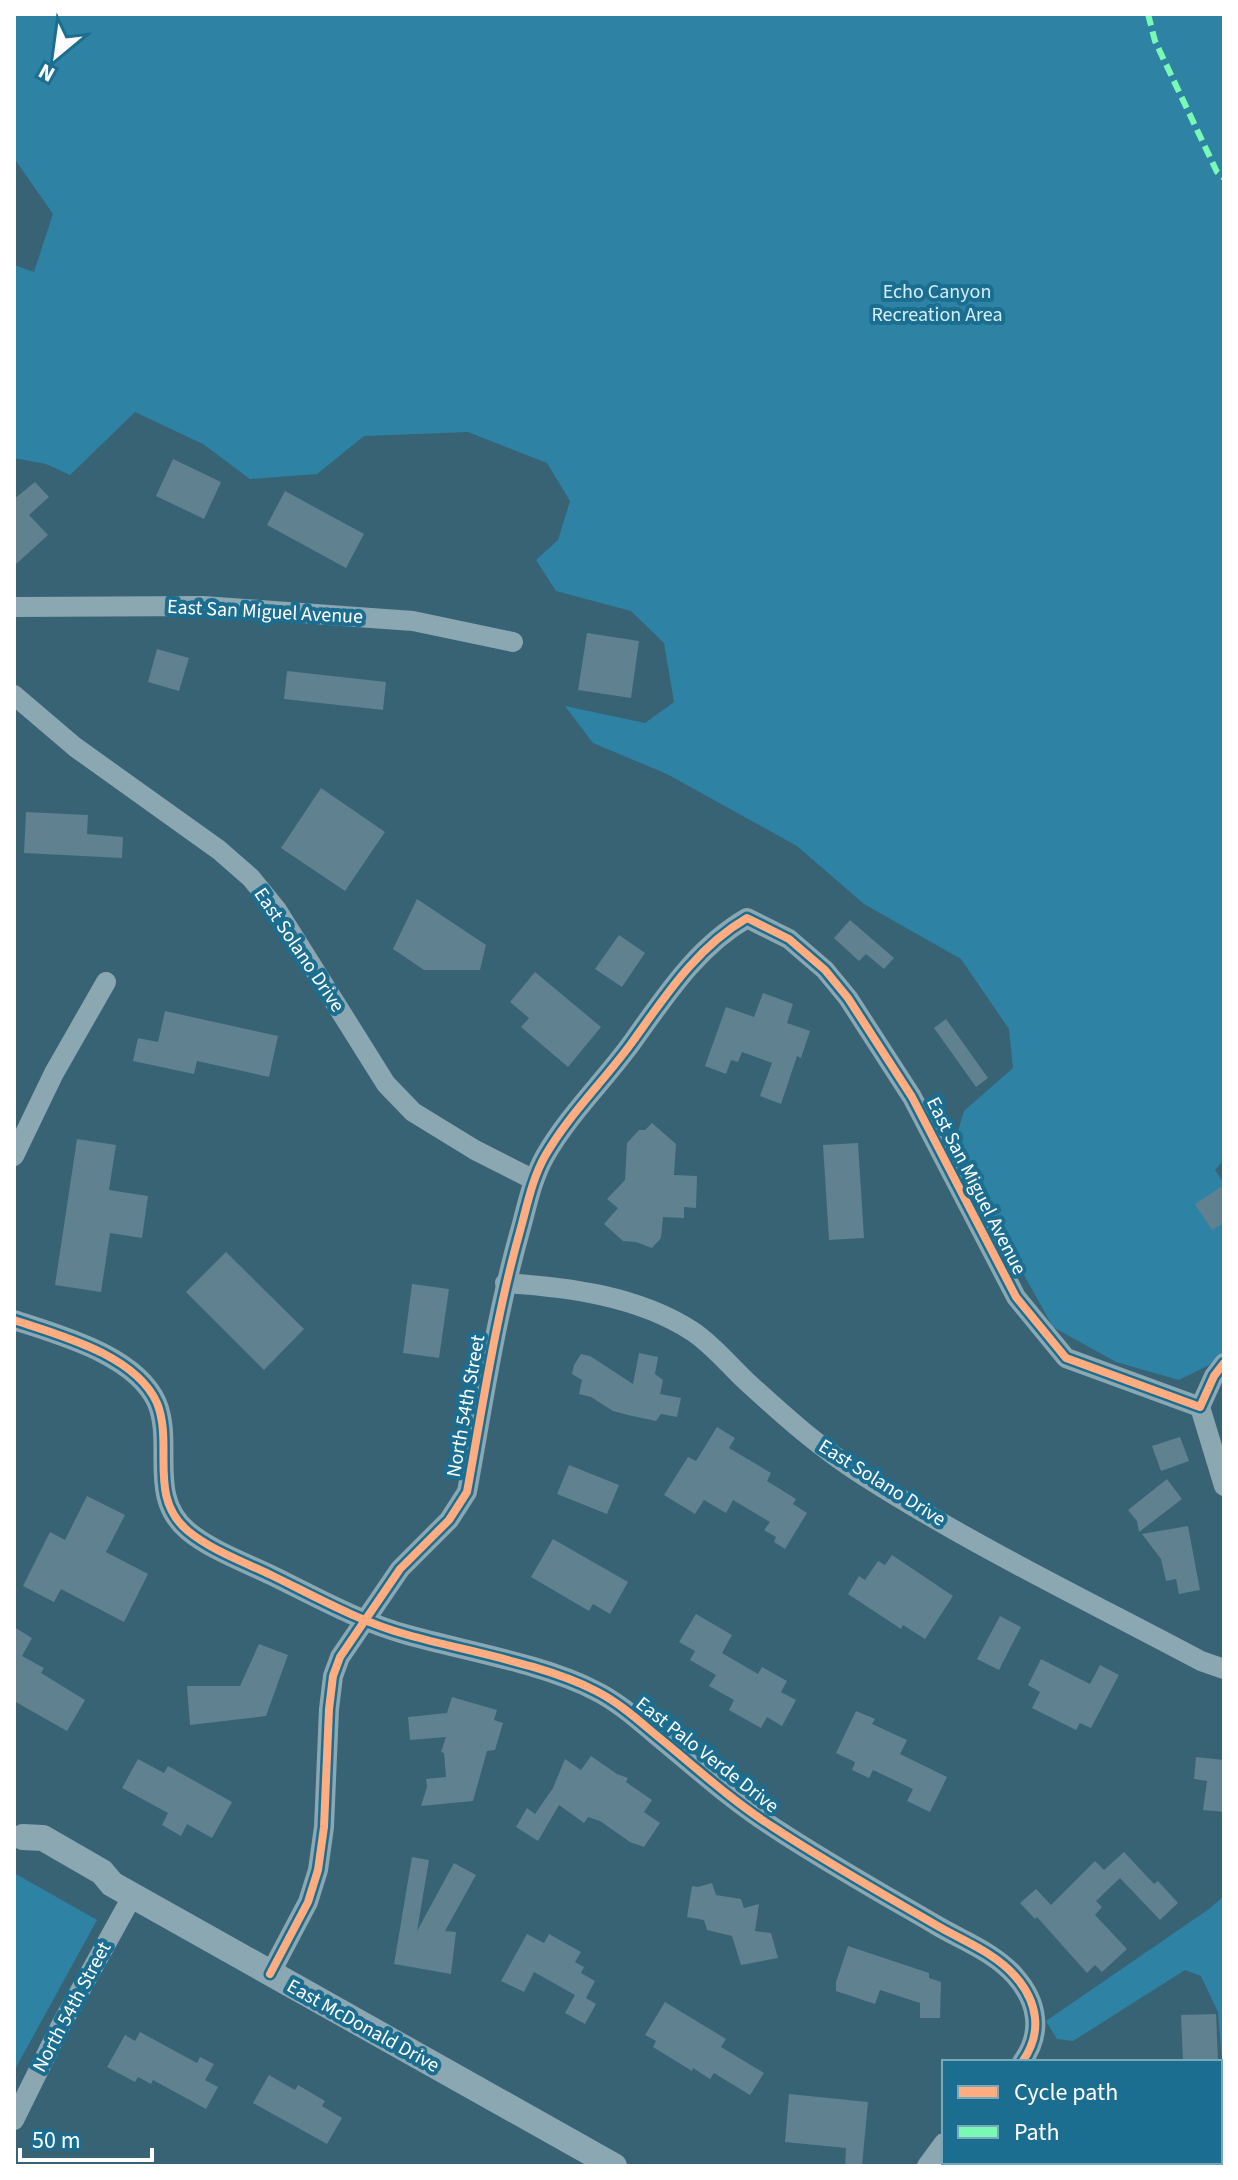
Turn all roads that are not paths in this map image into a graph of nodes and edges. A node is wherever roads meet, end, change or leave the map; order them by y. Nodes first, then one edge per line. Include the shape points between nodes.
1 (14, 607) edge
2 (513, 642) dead end
3 (14, 695) edge
4 (747, 918) joint
5 (106, 982) dead end
6 (14, 1156) edge
7 (534, 1180) junction
8 (505, 1283) junction
9 (14, 1320) edge
10 (1224, 1363) edge
11 (1200, 1407) junction
12 (1224, 1486) edge
13 (363, 1621) junction
14 (1224, 1669) edge
15 (18, 1834) edge
16 (122, 1890) junction
17 (270, 1974) junction
18 (1023, 2060) edge
19 (14, 2120) edge
20 (942, 2146) edge
21 (614, 2166) edge
22 (927, 2166) edge

1 - 2 street, East San Miguel Avenue via 203,606 413,621
3 - 7 street, East Solano Drive via 251,878 277,910 386,1084 413,1112
4 - 7 street, North 54th Street via 724,931 684,971 568,1120
4 - 11 street, East San Miguel Avenue via 789,939 848,998 912,1097 1016,1297 1066,1358
5 - 6 street
7 - 8 street, North 54th Street
8 - 13 street, North 54th Street via 467,1492
8 - 14 street, East Solano Drive via 595,1294 657,1313 694,1332 796,1427 863,1476 988,1548
9 - 13 street, East Palo Verde Drive via 96,1350 133,1372 156,1403 164,1492 172,1513 187,1530
10 - 11 street
11 - 12 street
13 - 17 street, North 54th Street via 333,1676 318,1870 308,1902
13 - 18 street, East Palo Verde Drive via 558,1675 627,1711 765,1822 992,1955 1016,1977 1036,2014 1034,2041
15 - 16 street, East McDonald Drive via 34,1853 91,1885
16 - 17 street, East McDonald Drive
16 - 19 street, North 54th Street
17 - 21 street, East McDonald Drive
20 - 22 street

